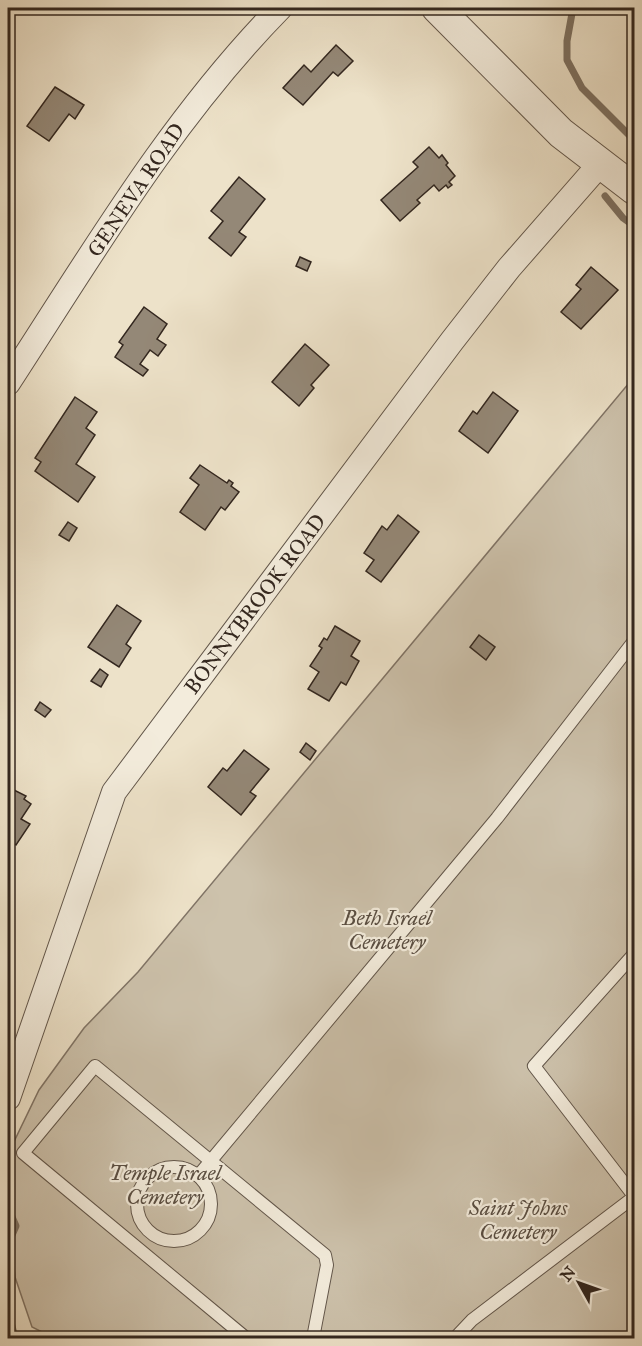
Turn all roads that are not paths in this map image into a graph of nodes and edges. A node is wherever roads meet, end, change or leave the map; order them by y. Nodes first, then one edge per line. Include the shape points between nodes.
1 (280, 8) edge
2 (437, 8) edge
3 (600, 164) junction
4 (634, 189) edge
5 (8, 383) edge
6 (634, 641) edge
7 (634, 954) edge
8 (8, 1098) edge
9 (211, 1161) junction
10 (198, 1176) junction
11 (634, 1197) edge
12 (151, 1235) junction
13 (139, 1250) junction
14 (246, 1338) edge
15 (313, 1338) edge
16 (455, 1338) edge

1 - 5 street, GENEVA ROAD via 239,49 170,136
2 - 3 street via 529,103
3 - 4 street
3 - 8 street, BONNYBROOK ROAD via 509,268 452,341 114,792
6 - 9 lane via 497,818
7 - 11 lane via 534,1066
9 - 10 lane
9 - 13 lane via 95,1066 23,1153
9 - 15 lane via 325,1255 327,1265
10 - 12 lane via 210,1196 209,1218 203,1228 184,1240 161,1240
10 - 12 lane via 179,1167 168,1167 141,1185 136,1206 143,1227
11 - 16 lane via 472,1320
12 - 13 lane
13 - 14 lane

